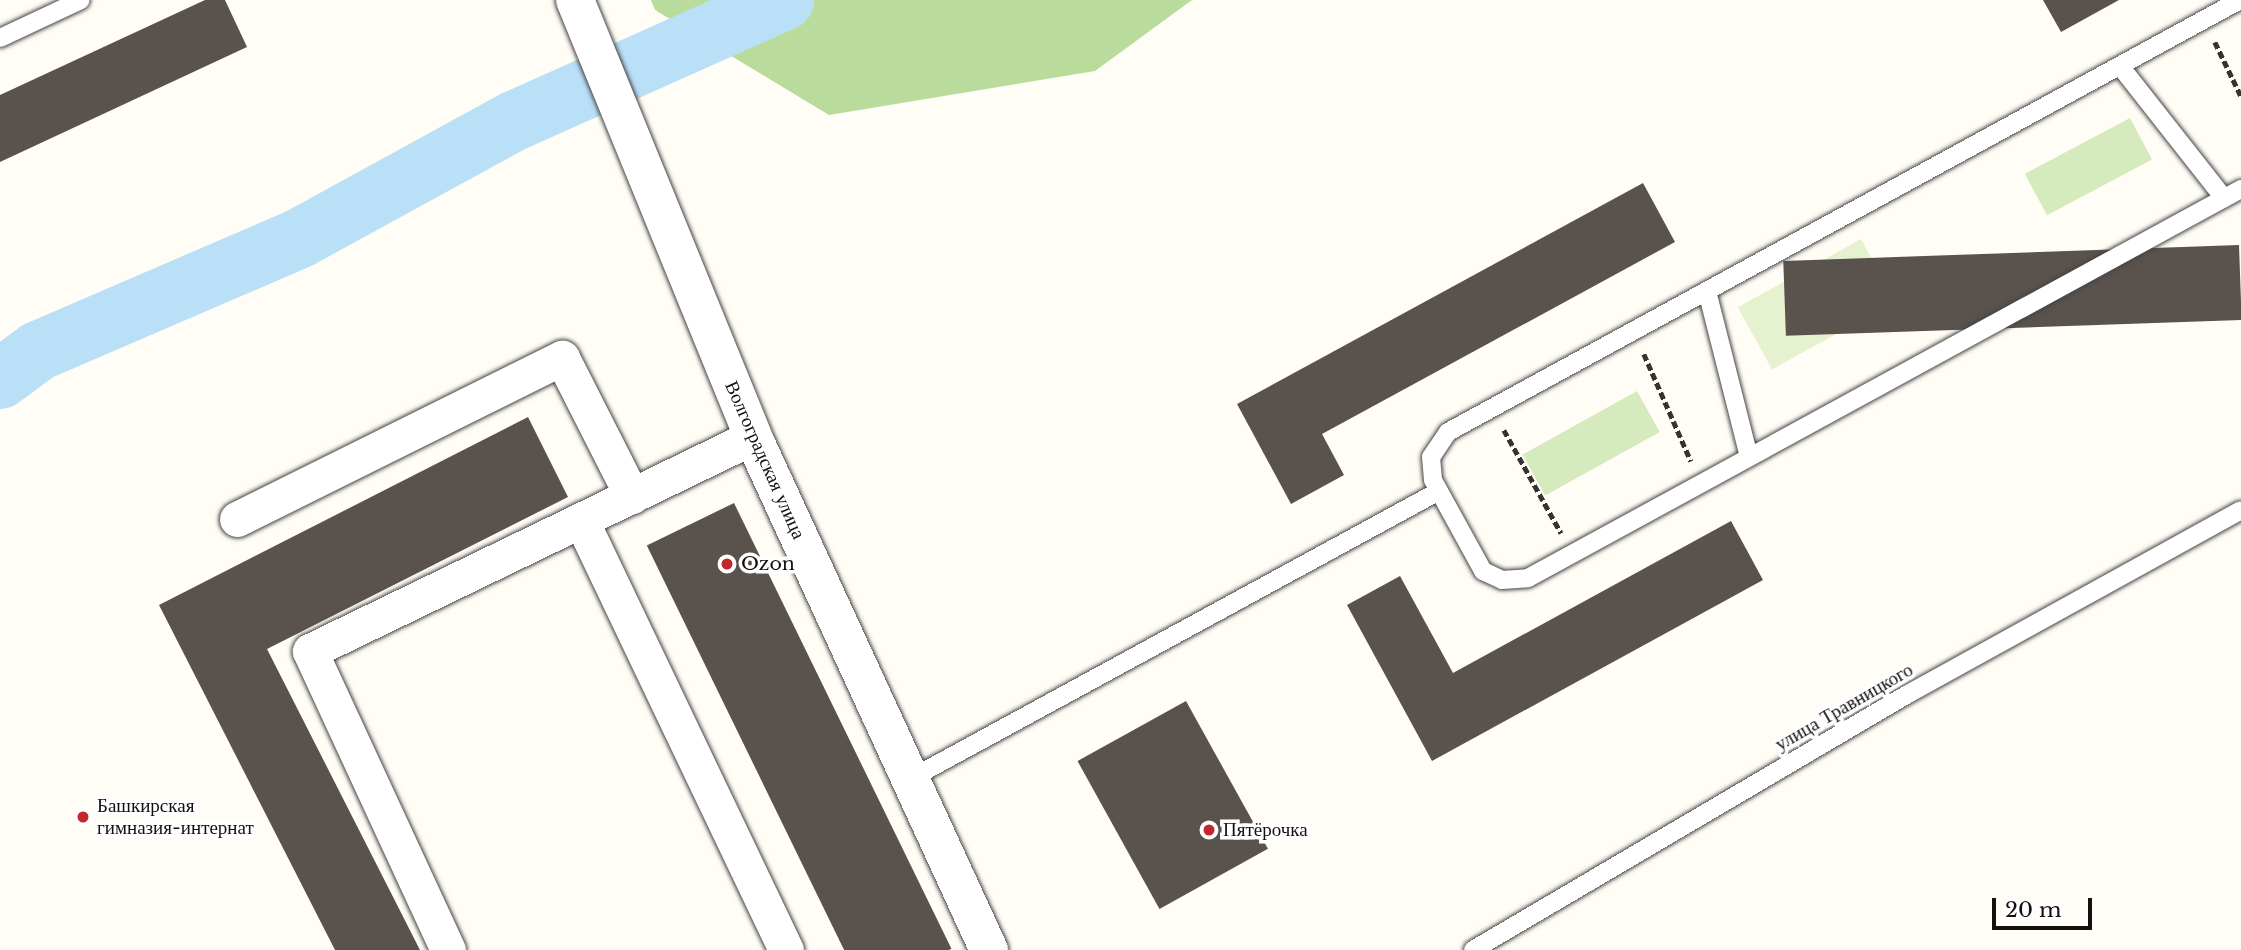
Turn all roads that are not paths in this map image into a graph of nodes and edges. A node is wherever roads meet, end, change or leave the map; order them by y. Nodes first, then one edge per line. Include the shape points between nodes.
1 (81, 0) edge
2 (575, 0) edge
3 (2240, 0) edge
4 (0, 38) edge
5 (2120, 66) junction
6 (2241, 189) edge
7 (2224, 198) junction
8 (1707, 291) junction
9 (753, 437) junction
10 (1749, 457) junction
11 (1438, 491) junction
12 (632, 496) junction
13 (2241, 510) edge
14 (237, 519) dead end
15 (582, 520) junction
16 (910, 779) junction
17 (448, 950) edge
18 (786, 950) edge
19 (989, 950) edge
20 (1473, 950) edge

1 - 4 lane
2 - 9 street, Волгоградская улица
3 - 5 lane
5 - 7 lane
5 - 8 lane
6 - 7 lane
7 - 10 lane
8 - 10 lane
8 - 11 lane via 1448,432 1435,446 1430,467
9 - 12 street
9 - 16 street, Волгоградская улица
10 - 11 lane via 1515,581 1483,571
11 - 16 lane
12 - 14 street via 562,358
12 - 15 street
13 - 20 lane, улица Травницкого via 1908,694
15 - 17 street via 310,651
15 - 18 street
16 - 19 street, Волгоградская улица

